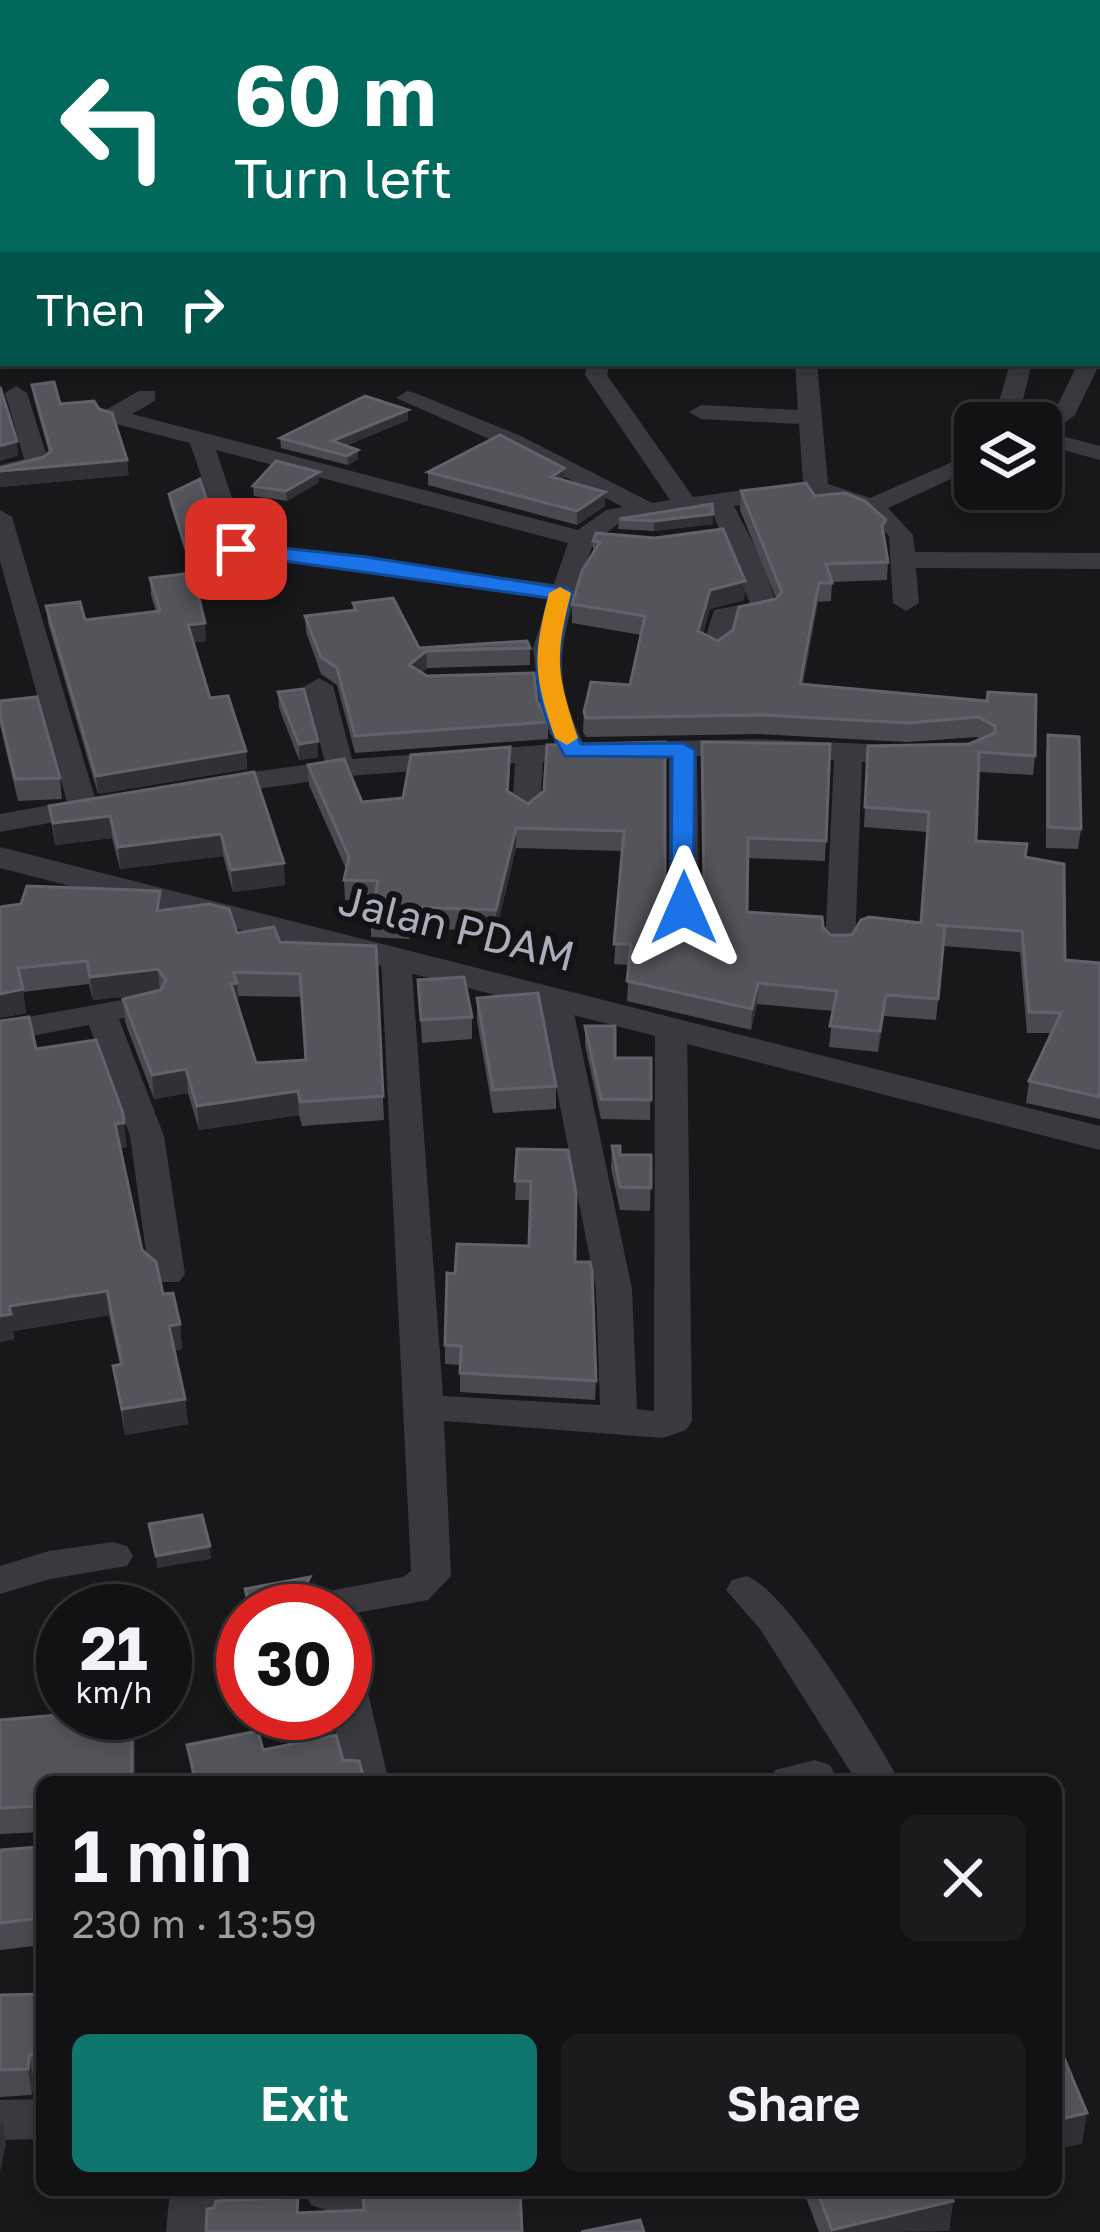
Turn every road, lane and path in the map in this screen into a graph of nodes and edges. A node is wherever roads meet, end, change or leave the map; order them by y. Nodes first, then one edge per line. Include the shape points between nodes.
1 (598, 366) edge
2 (806, 366) edge
3 (1020, 366) edge
4 (1087, 367) dead end
5 (16, 393) dead end
6 (147, 396) dead end
7 (407, 398) dead end
8 (1072, 398) junction
9 (1100, 401) edge
10 (1011, 402) edge
11 (701, 412) dead end
12 (1062, 414) edge
13 (811, 418) junction
14 (200, 439) junction
15 (1062, 440) edge
16 (1100, 454) edge
17 (954, 469) edge
18 (0, 472) edge
19 (816, 488) junction
20 (718, 499) junction
21 (685, 504) junction
22 (873, 506) junction
23 (646, 509) junction
24 (0, 517) edge
25 (582, 539) junction
26 (664, 543) edge
27 (903, 560) junction
28 (1100, 561) edge
29 (561, 593) junction
30 (906, 603) dead end
31 (715, 648) edge
32 (319, 686) dead end
33 (683, 750) junction
34 (941, 750) edge
35 (573, 751) junction
36 (530, 752) junction
37 (848, 752) junction
38 (340, 767) junction
39 (196, 788) edge
40 (128, 800) edge
41 (83, 807) junction
42 (526, 811) edge
43 (0, 823) edge
44 (0, 857) edge
45 (684, 908) edge
46 (840, 945) edge
47 (396, 958) junction
48 (555, 999) junction
49 (148, 1004) edge
50 (100, 1013) junction
51 (671, 1028) junction
52 (0, 1032) edge
53 (1100, 1138) edge
54 (167, 1274) dead end
55 (425, 1407) junction
56 (619, 1419) junction
57 (113, 1556) dead end
58 (0, 1580) edge
59 (746, 1591) dead end
60 (372, 1597) edge
61 (359, 1740) edge
62 (367, 1776) edge
63 (875, 1776) edge
64 (36, 2119) edge
65 (0, 2120) edge
66 (193, 2196) edge
67 (190, 2232) edge

1 - 21 street via 596,375
2 - 13 street
3 - 10 street
4 - 8 street
5 - 18 street via 38,463
6 - 14 street via 112,416
7 - 23 street
8 - 9 street
8 - 12 street
11 - 13 street
13 - 19 street
14 - 25 street
14 - 29 street via 236,549
15 - 16 street
17 - 22 street
19 - 20 street
19 - 22 street
20 - 21 street
20 - 31 street via 726,534 765,608 723,616
21 - 23 street
22 - 27 street via 902,536
23 - 25 street via 615,515
24 - 41 street
25 - 26 street
25 - 29 street
27 - 28 street
27 - 30 street
29 - 35 street via 537,678
32 - 38 street
33 - 35 street
33 - 37 street
33 - 45 street
34 - 37 street
35 - 36 street
36 - 38 street
36 - 42 street
37 - 46 street
38 - 39 street
40 - 41 street
41 - 43 street
44 - 47 street, Jalan PDAM
47 - 48 street, Jalan PDAM
47 - 55 street
48 - 51 street, Jalan PDAM
48 - 56 street via 614,1289
49 - 50 street
50 - 52 street
50 - 54 street via 147,1136
51 - 53 street, Jalan PDAM
51 - 56 street via 674,1421
55 - 56 street
55 - 60 street via 431,1576 414,1590
57 - 58 street
59 - 63 street via 774,1619
61 - 62 street
64 - 65 street
66 - 67 street

